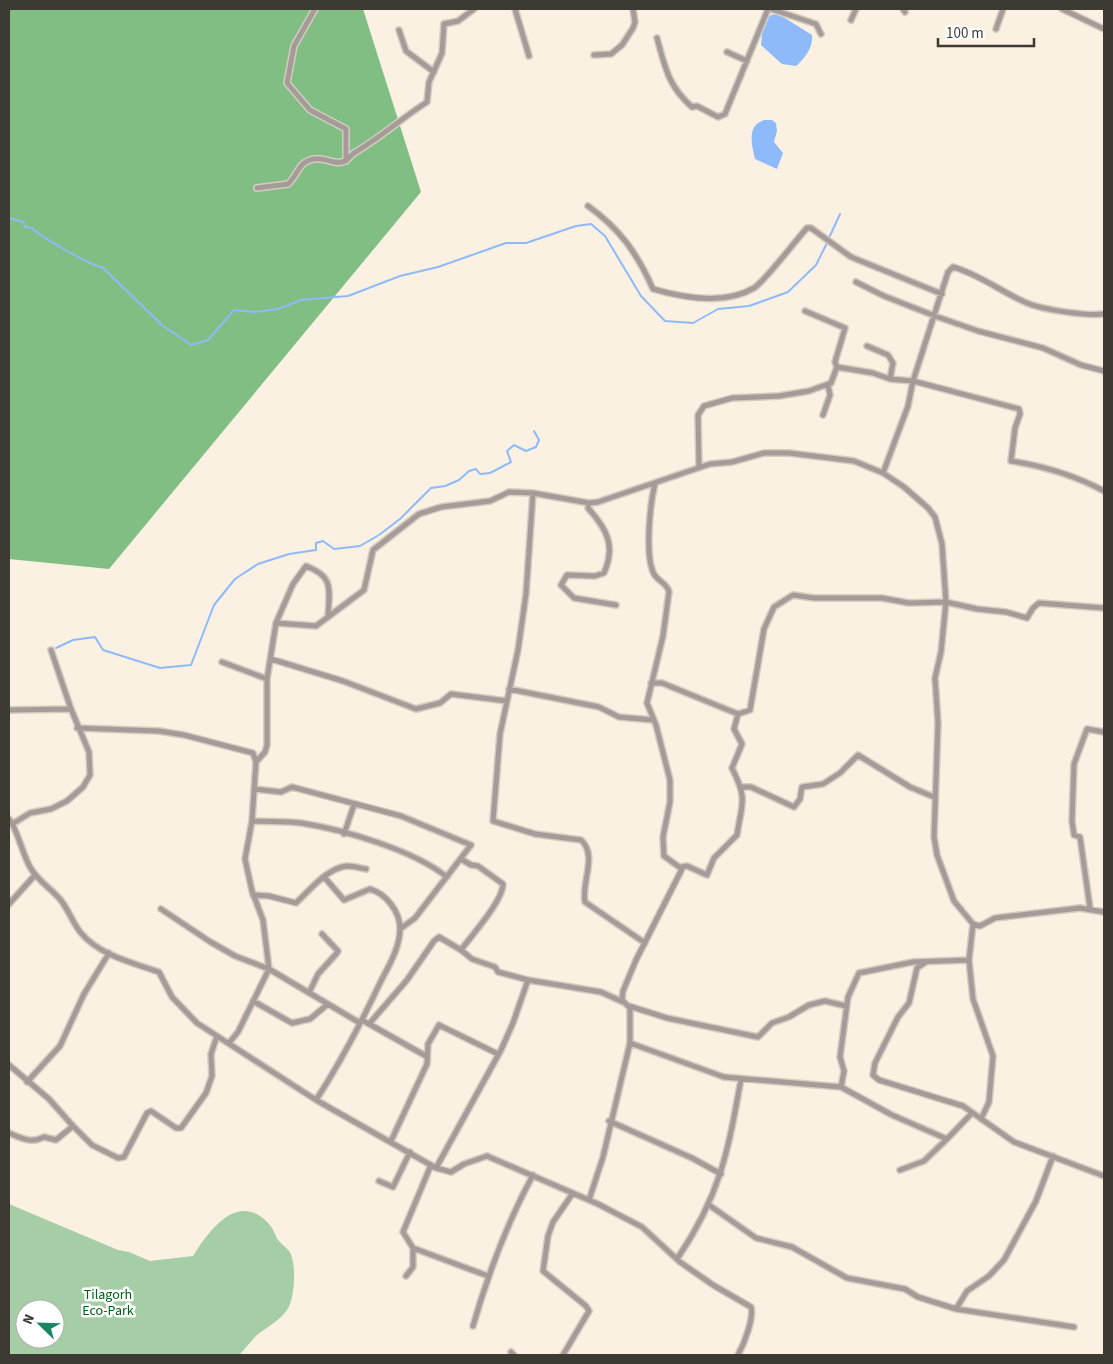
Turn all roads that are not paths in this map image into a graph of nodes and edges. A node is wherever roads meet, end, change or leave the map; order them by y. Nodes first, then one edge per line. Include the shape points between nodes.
1 (315, 9) edge
2 (474, 9) edge
3 (515, 9) edge
4 (633, 9) edge
5 (770, 9) edge
6 (856, 9) edge
7 (1002, 9) edge
8 (1062, 9) edge
9 (851, 20) dead end
10 (996, 29) dead end
11 (1104, 29) edge
12 (399, 30) dead end
13 (821, 34) dead end
14 (657, 38) dead end
15 (727, 52) dead end
16 (529, 56) dead end
17 (594, 56) dead end
18 (747, 61) junction
19 (434, 72) junction
20 (346, 161) junction
21 (257, 188) dead end
22 (588, 206) dead end
23 (856, 282) dead end
24 (942, 294) junction
25 (805, 311) dead end
26 (1104, 314) edge
27 (935, 316) junction
28 (867, 346) dead end
29 (837, 367) junction
30 (1104, 371) edge
31 (890, 379) junction
32 (913, 381) junction
33 (828, 385) junction
34 (824, 415) dead end
35 (699, 467) junction
36 (883, 473) junction
37 (655, 484) junction
38 (1104, 491) edge
39 (533, 494) junction
40 (589, 503) junction
41 (946, 602) junction
42 (616, 604) dead end
43 (1104, 608) edge
44 (328, 617) junction
45 (276, 623) junction
46 (51, 650) dead end
47 (270, 660) junction
48 (222, 662) dead end
49 (268, 679) junction
50 (651, 683) junction
51 (509, 689) junction
52 (507, 701) junction
53 (70, 709) junction
54 (9, 710) edge
55 (738, 714) junction
56 (653, 720) junction
57 (77, 728) junction
58 (1104, 732) edge
59 (256, 762) junction
60 (742, 787) junction
61 (254, 789) junction
62 (934, 796) junction
63 (354, 805) junction
64 (9, 819) edge
65 (252, 821) junction
66 (14, 823) junction
67 (344, 834) junction
68 (461, 859) junction
69 (681, 866) junction
70 (366, 870) dead end
71 (35, 875) junction
72 (447, 877) junction
73 (325, 878) junction
74 (253, 895) junction
75 (9, 904) edge
76 (1090, 908) junction
77 (161, 909) dead end
78 (1104, 912) edge
79 (973, 924) junction
80 (400, 929) junction
81 (322, 934) dead end
82 (645, 943) junction
83 (461, 950) junction
84 (110, 953) junction
85 (969, 960) junction
86 (926, 962) junction
87 (269, 969) junction
88 (528, 980) junction
89 (309, 993) junction
90 (253, 1001) junction
91 (623, 1002) junction
92 (328, 1004) junction
93 (629, 1006) junction
94 (846, 1006) junction
95 (361, 1022) junction
96 (369, 1024) junction
97 (217, 1036) junction
98 (630, 1043) junction
99 (229, 1044) junction
100 (498, 1054) junction
101 (426, 1056) junction
102 (9, 1065) edge
103 (741, 1079) junction
104 (27, 1082) junction
105 (841, 1087) junction
106 (316, 1100) junction
107 (972, 1113) junction
108 (981, 1119) junction
109 (609, 1121) junction
110 (73, 1126) junction
111 (9, 1133) edge
112 (947, 1139) junction
113 (392, 1141) junction
114 (410, 1152) junction
115 (1053, 1156) junction
116 (434, 1166) junction
117 (900, 1170) dead end
118 (721, 1174) junction
119 (532, 1175) junction
120 (1104, 1176) edge
121 (379, 1181) dead end
122 (573, 1193) junction
123 (589, 1200) junction
124 (709, 1205) junction
125 (413, 1248) junction
126 (677, 1259) junction
127 (406, 1276) dead end
128 (488, 1276) junction
129 (956, 1309) junction
130 (473, 1326) dead end
131 (1074, 1327) dead end
132 (563, 1355) edge
133 (738, 1355) edge

1 - 20 street via 294,46 287,83 310,110 346,129
2 - 19 street via 458,21 444,24 442,53
3 - 16 street
4 - 17 street via 635,22 622,45 610,54
5 - 13 street via 816,24
5 - 18 street
6 - 9 street
7 - 10 street
8 - 11 street
12 - 19 street via 406,51
14 - 18 street via 670,83 678,95 692,107 697,106 718,117 725,114
15 - 18 street
19 - 20 street via 429,82 427,102
20 - 21 street via 312,159 297,169 288,184
22 - 24 street via 622,235 642,264 653,289 680,297 736,296 756,287 807,228 851,257
23 - 27 street
24 - 26 street via 948,272 954,267 972,272 1028,304 1089,315
24 - 27 street
25 - 29 street via 845,328 835,362
27 - 30 street via 1043,348
27 - 32 street
28 - 31 street via 888,355 893,363
29 - 31 street
29 - 33 street
31 - 32 street
32 - 36 street via 908,406
32 - 38 street via 1019,409 1011,461 1086,481
33 - 34 street via 830,395
33 - 35 street via 779,396 732,398 704,406 698,415
35 - 36 street via 764,453 789,453 854,461
35 - 37 street
36 - 41 street via 904,487 935,517 942,544
37 - 40 street
37 - 50 street via 649,509 650,560 653,574 668,586 669,592 663,636
39 - 40 street
39 - 44 street via 509,492 490,501 441,507 419,514 373,550 364,590
39 - 51 street via 526,594
40 - 42 street via 588,508 606,531 611,555 604,573 567,575 561,585 574,598
41 - 43 street via 1027,618 1040,603
41 - 55 street via 908,603 882,598 793,595 774,607 764,629 750,710
41 - 62 street via 935,678 938,723
44 - 45 street via 316,626
44 - 45 street via 328,581 320,571 306,566 293,584
45 - 47 street
46 - 53 street
47 - 49 street
47 - 52 street via 343,681 416,709 440,703 451,694
48 - 49 street
49 - 59 street via 267,745
50 - 55 street via 668,685
50 - 56 street via 647,703
51 - 52 street
51 - 56 street via 599,707 619,717
52 - 82 street via 500,734 493,821 535,834 581,840 587,852 588,866 585,902
53 - 54 street
53 - 57 street
55 - 60 street via 734,729 742,744 732,768
56 - 69 street via 670,780 670,802 663,836 664,856
57 - 59 street via 184,735 253,753
57 - 66 street via 91,762 90,775 84,787 67,801 51,809 30,813
58 - 76 street via 1087,729 1074,764 1072,821 1074,835 1080,837
59 - 61 street
60 - 62 street via 751,787 794,807 800,799 802,787 828,781 858,755 910,787
60 - 69 street via 744,803 738,817 737,835 714,858 707,874
61 - 63 street via 281,792 292,787
61 - 65 street
62 - 79 street via 937,856 954,901
63 - 67 street
63 - 68 street via 401,816 471,845
64 - 66 street
65 - 67 street via 299,823
65 - 74 street via 245,859
66 - 71 street via 22,851
67 - 72 street via 395,848 436,868
68 - 72 street
68 - 83 street via 490,874 503,884 503,889 502,896 476,934
69 - 82 street via 681,874
70 - 73 street via 348,866
71 - 75 street
71 - 84 street via 60,899 81,934 93,945
72 - 80 street via 416,918
73 - 74 street via 296,903
73 - 80 street via 344,900 370,889 379,892 395,911
74 - 87 street via 263,920
76 - 78 street
76 - 79 street via 1012,915 995,918 980,926
77 - 87 street via 234,956
79 - 85 street
80 - 95 street via 396,949
81 - 89 street via 338,950 318,974
82 - 91 street via 623,991
83 - 88 street via 495,967 498,972
83 - 96 street via 439,937 434,941 407,980
84 - 97 street via 159,972 172,997 196,1023
84 - 104 street via 84,994 60,1046
85 - 86 street
85 - 108 street via 973,999 993,1056 989,1102
86 - 94 street via 858,973
86 - 107 street via 917,968 909,1003 898,1017 875,1063 873,1075 879,1080 963,1106
87 - 89 street
87 - 90 street
88 - 91 street via 601,992
88 - 100 street
89 - 92 street
90 - 92 street via 292,1023 310,1019
90 - 99 street
91 - 93 street
92 - 95 street
93 - 94 street via 667,1018 758,1037 772,1023 809,1005 825,1001
93 - 98 street
94 - 105 street via 840,1056 844,1071
95 - 96 street
95 - 106 street via 340,1064
96 - 101 street
97 - 99 street
97 - 110 street via 211,1054 212,1076 206,1093 181,1128 151,1111 124,1157 118,1158 92,1145
98 - 103 street
98 - 109 street
99 - 106 street
100 - 101 street via 439,1025 428,1044
100 - 116 street
101 - 113 street via 427,1064
102 - 104 street
103 - 105 street
103 - 118 street via 731,1139
104 - 110 street via 49,1099
105 - 112 street via 892,1115
106 - 113 street
107 - 108 street
107 - 112 street
108 - 115 street via 1014,1142
109 - 118 street
109 - 123 street via 603,1157
110 - 111 street via 56,1140 44,1137 36,1142
112 - 117 street via 924,1161
113 - 114 street
114 - 116 street
114 - 121 street via 393,1187
115 - 120 street
115 - 129 street via 1036,1201 1004,1260 989,1276 967,1291
116 - 119 street via 451,1172 487,1156
116 - 125 street via 403,1232
118 - 124 street
119 - 122 street
119 - 128 street
122 - 123 street
122 - 132 street via 553,1222 543,1271 589,1311
123 - 126 street via 642,1227
124 - 126 street
124 - 129 street via 756,1238 792,1247 846,1278 905,1289 918,1297
125 - 127 street via 413,1267
125 - 128 street
126 - 133 street via 751,1307 752,1313
128 - 130 street
129 - 131 street

